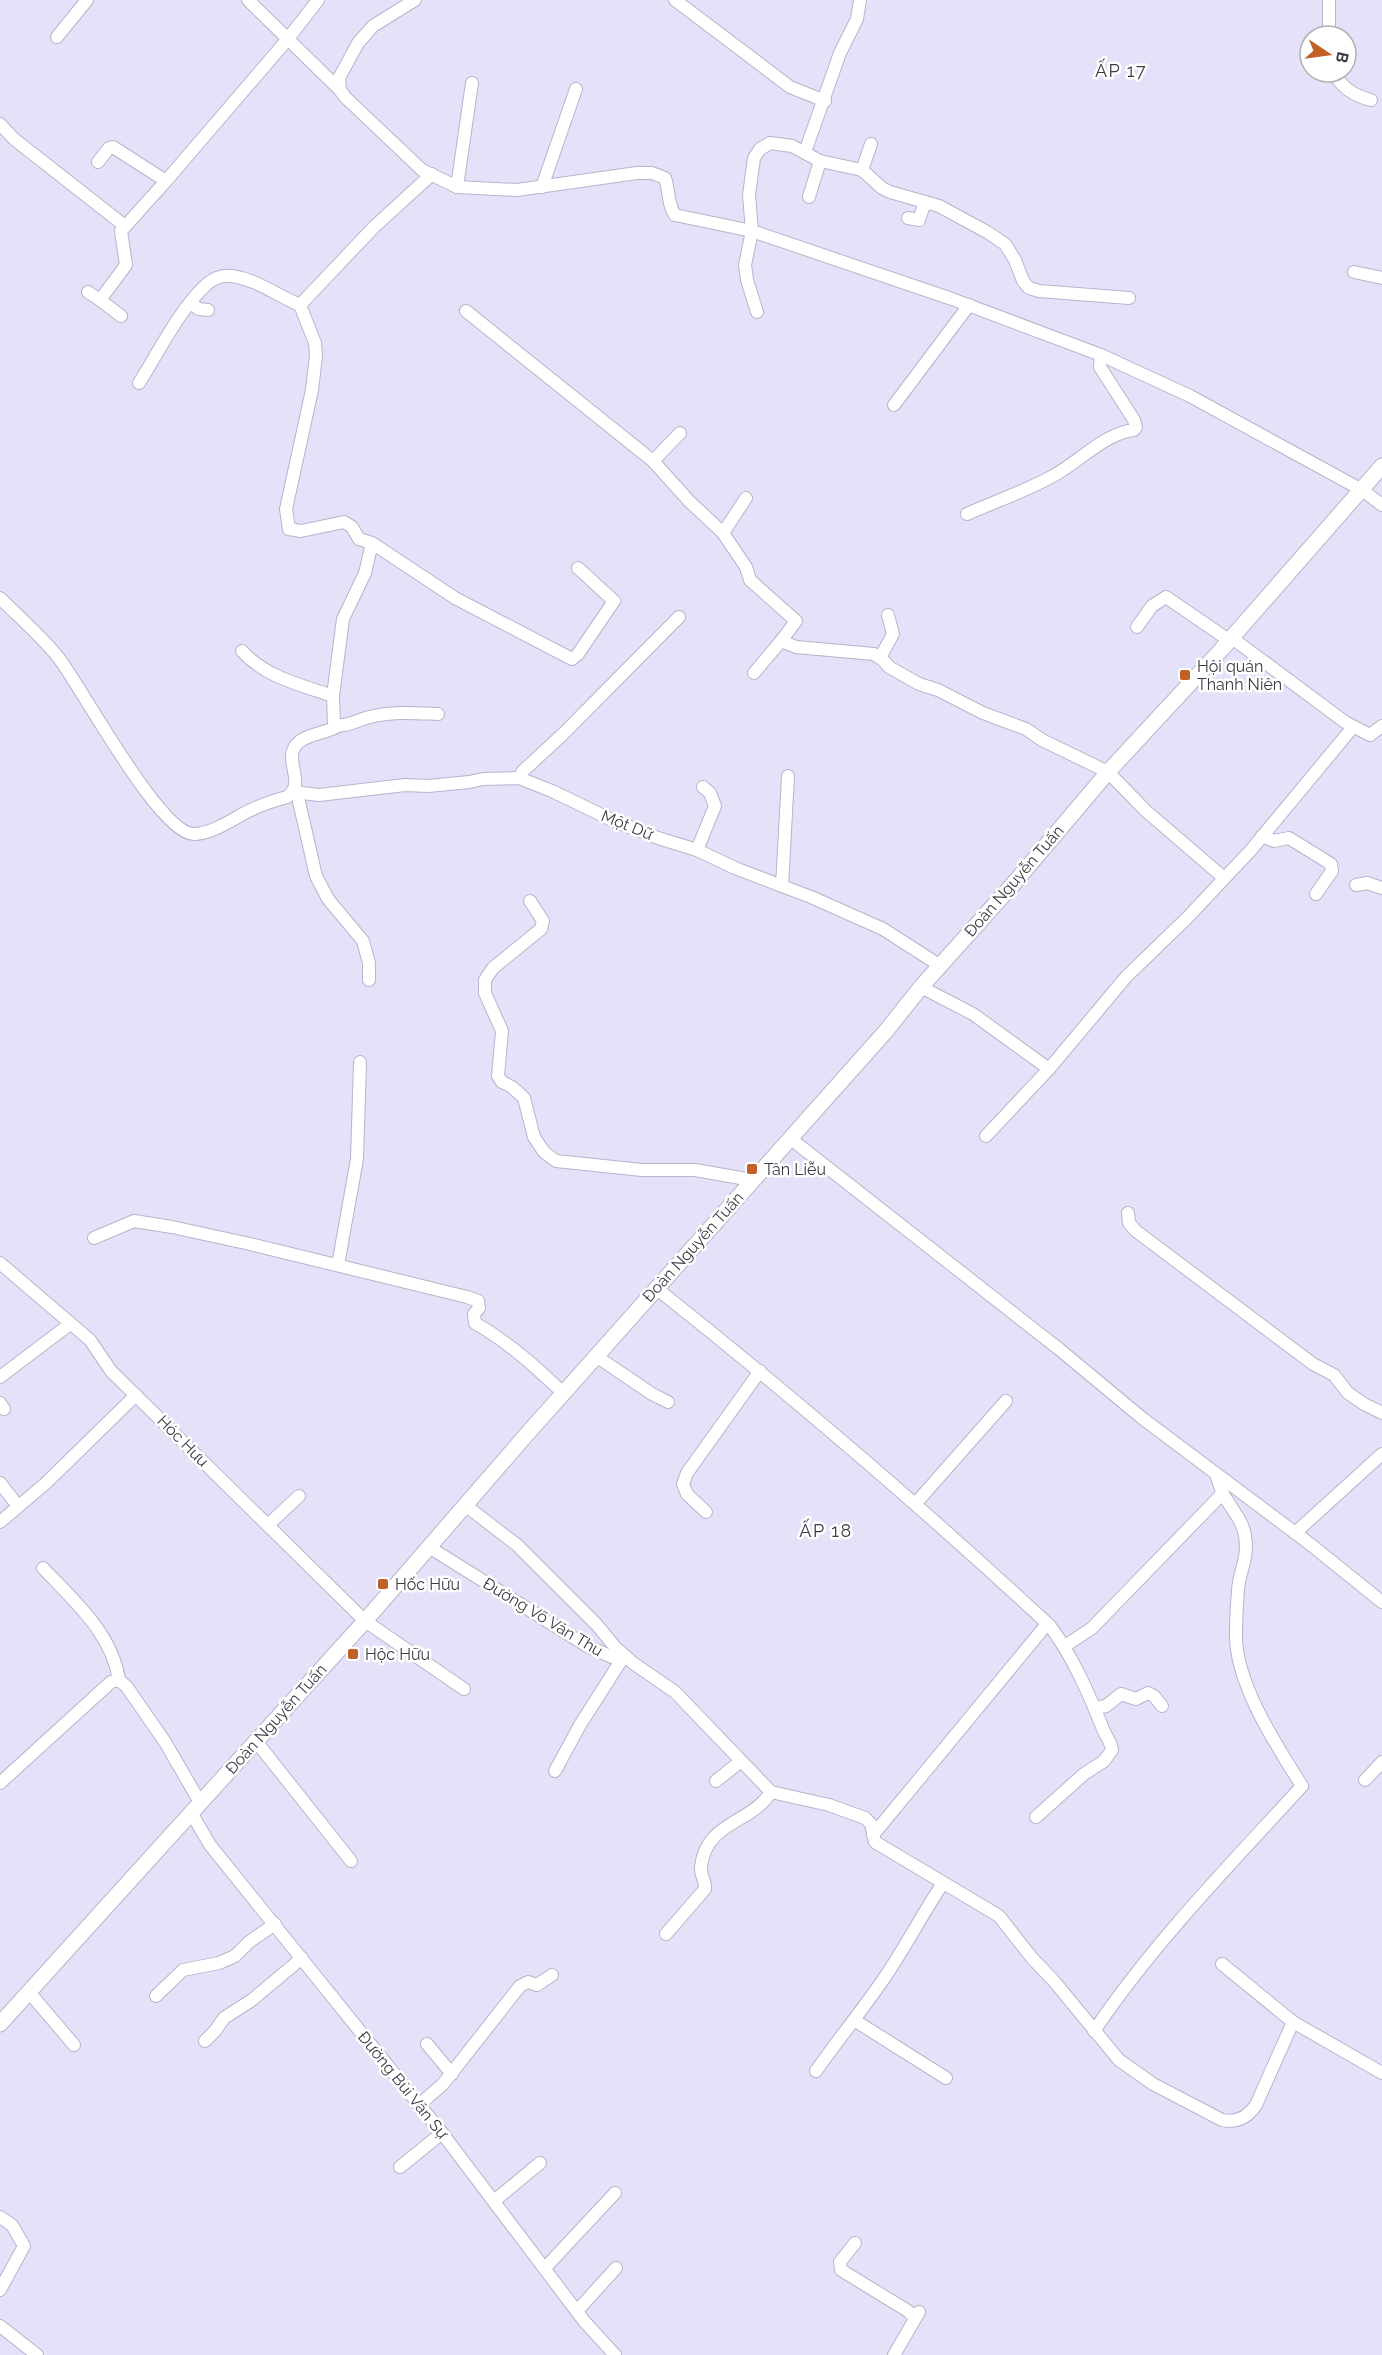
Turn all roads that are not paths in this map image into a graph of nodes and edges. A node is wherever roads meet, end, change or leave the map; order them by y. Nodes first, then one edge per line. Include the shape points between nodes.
1 (87, 0) edge
2 (248, 0) edge
3 (318, 0) edge
4 (416, 0) edge
5 (675, 0) edge
6 (860, 0) edge
7 (1329, 0) edge
8 (1329, 24) edge
9 (57, 37) dead end
10 (287, 40) junction
11 (472, 84) dead end
12 (1341, 84) edge
13 (576, 89) dead end
14 (340, 90) junction
15 (1371, 100) dead end
16 (825, 101) junction
17 (0, 124) edge
18 (871, 144) dead end
19 (805, 152) junction
20 (820, 161) junction
21 (98, 162) dead end
22 (862, 170) junction
23 (432, 174) junction
24 (166, 181) junction
25 (457, 187) junction
26 (542, 187) junction
27 (809, 197) dead end
28 (926, 202) junction
29 (908, 218) dead end
30 (125, 226) junction
31 (752, 231) junction
32 (1354, 272) dead end
33 (1382, 279) edge
34 (87, 292) dead end
35 (1129, 298) dead end
36 (100, 300) junction
37 (190, 303) junction
38 (300, 305) junction
39 (969, 305) junction
40 (208, 310) dead end
41 (466, 311) dead end
42 (757, 312) dead end
43 (121, 316) dead end
44 (1101, 355) junction
45 (139, 383) dead end
46 (894, 405) dead end
47 (680, 433) dead end
48 (653, 461) junction
49 (1382, 466) edge
50 (1362, 490) junction
51 (746, 498) dead end
52 (1382, 505) edge
53 (967, 514) dead end
54 (723, 533) junction
55 (372, 543) junction
56 (578, 568) dead end
57 (0, 598) edge
58 (888, 615) dead end
59 (679, 617) dead end
60 (1137, 627) dead end
61 (1231, 639) junction
62 (782, 641) junction
63 (242, 651) dead end
64 (880, 658) junction
65 (754, 673) dead end
66 (333, 696) junction
67 (438, 714) dead end
68 (338, 726) junction
69 (1382, 726) edge
70 (1353, 727) junction
71 (1108, 772) junction
72 (788, 776) dead end
73 (519, 778) junction
74 (703, 787) dead end
75 (296, 792) junction
76 (1262, 836) junction
77 (697, 850) junction
78 (1224, 878) junction
79 (1356, 885) dead end
80 (782, 886) junction
81 (1382, 888) edge
82 (1316, 894) dead end
83 (530, 901) dead end
84 (939, 965) junction
85 (369, 980) dead end
86 (921, 987) junction
87 (360, 1062) dead end
88 (1049, 1069) junction
89 (986, 1136) dead end
90 (791, 1139) junction
91 (753, 1180) junction
92 (1128, 1213) dead end
93 (94, 1238) dead end
94 (0, 1263) edge
95 (338, 1266) junction
96 (656, 1288) junction
97 (70, 1323) junction
98 (596, 1356) junction
99 (760, 1371) junction
100 (0, 1377) edge
101 (563, 1393) junction
102 (136, 1395) junction
103 (1006, 1401) dead end
104 (668, 1402) dead end
105 (1382, 1413) edge
106 (1382, 1454) edge
107 (1216, 1473) junction
108 (0, 1483) edge
109 (1223, 1493) junction
110 (299, 1496) dead end
111 (916, 1503) junction
112 (465, 1505) junction
113 (18, 1506) junction
114 (706, 1512) dead end
115 (0, 1522) edge
116 (268, 1526) junction
117 (1295, 1533) junction
118 (429, 1547) junction
119 (43, 1568) dead end
120 (1382, 1602) edge
121 (365, 1621) junction
122 (1047, 1623) junction
123 (1065, 1646) junction
124 (626, 1659) junction
125 (119, 1680) junction
126 (464, 1689) dead end
127 (1162, 1706) dead end
128 (1095, 1708) junction
129 (255, 1740) junction
130 (741, 1761) junction
131 (1382, 1762) edge
132 (555, 1771) dead end
133 (1365, 1780) dead end
134 (717, 1781) dead end
135 (0, 1783) edge
136 (771, 1792) junction
137 (196, 1809) junction
138 (1036, 1817) dead end
139 (873, 1835) junction
140 (351, 1861) dead end
141 (943, 1883) junction
142 (275, 1924) junction
143 (666, 1934) dead end
144 (302, 1958) junction
145 (1222, 1964) dead end
146 (552, 1975) dead end
147 (29, 1992) junction
148 (156, 1996) dead end
149 (854, 2020) junction
150 (1293, 2022) junction
151 (0, 2024) edge
152 (1094, 2031) junction
153 (205, 2041) dead end
154 (427, 2044) dead end
155 (74, 2045) dead end
156 (816, 2071) dead end
157 (1382, 2073) edge
158 (452, 2074) junction
159 (946, 2078) dead end
160 (419, 2105) junction
161 (442, 2133) junction
162 (540, 2163) dead end
163 (400, 2167) dead end
164 (615, 2193) dead end
165 (494, 2201) junction
166 (0, 2217) edge
167 (855, 2243) dead end
168 (545, 2268) junction
169 (616, 2268) dead end
170 (0, 2290) edge
171 (577, 2311) junction
172 (0, 2326) edge
173 (37, 2355) edge
174 (615, 2355) edge
175 (894, 2355) edge

1 - 9 street
2 - 10 street
3 - 10 street
4 - 14 street via 373,26 358,43 339,78
5 - 16 street via 790,87
6 - 16 street via 857,19 840,53
7 - 8 street
10 - 14 street
10 - 24 street
11 - 25 street
12 - 15 street via 1358,97
13 - 26 street
14 - 23 street via 422,170
16 - 19 street
17 - 30 street
18 - 22 street
19 - 20 street
19 - 31 street via 770,142 756,153 749,195
20 - 22 street
20 - 27 street
21 - 24 street via 113,147
22 - 28 street via 882,188
23 - 25 street
23 - 38 street via 374,227
24 - 30 street
25 - 26 street
26 - 31 street via 652,173 665,178 675,215
28 - 29 street via 919,220
28 - 35 street via 958,214 1005,244 1029,288
30 - 36 street via 121,236 126,265
31 - 39 street
31 - 42 street via 745,265
32 - 33 street
34 - 36 street
36 - 43 street
37 - 38 street via 207,283 224,275 258,283
37 - 40 street
37 - 45 street
38 - 55 street via 316,356 286,509 289,529 301,531 344,522 359,539
39 - 44 street
39 - 46 street
41 - 48 street
44 - 50 street via 1190,396
44 - 53 street via 1100,367 1134,420 1134,430 1114,435 1053,476
47 - 48 street
48 - 54 street
49 - 50 main road, Đoàn Nguyễn Tuấn
50 - 52 street
50 - 61 main road, Đoàn Nguyễn Tuấn
51 - 54 street
54 - 62 street via 746,567 750,580 796,621
55 - 56 street via 455,598 572,658 614,601
55 - 66 street via 365,573 342,619
57 - 75 street via 58,657 151,799 170,822 186,833 194,835 230,823
58 - 64 street via 893,634
59 - 73 street
60 - 61 street via 1152,606 1166,597
61 - 70 street
61 - 71 main road, Đoàn Nguyễn Tuấn
62 - 64 street via 796,646 864,652
62 - 65 street
63 - 66 street via 279,677
64 - 71 street via 919,684 1026,729
66 - 68 street via 334,724
67 - 68 street via 394,713
68 - 75 street via 328,733 303,739 294,747
69 - 70 street via 1370,735
70 - 76 street
71 - 78 street via 1146,811
71 - 84 main road, Đoàn Nguyễn Tuấn
72 - 80 street
73 - 75 street, Một Dữ via 319,795
73 - 77 street, Một Dữ via 612,820
74 - 77 street via 715,806
75 - 85 street via 316,876 328,899 363,941
76 - 78 street
76 - 82 street via 1274,841 1289,838 1331,864 1332,871
77 - 80 street, Một Dữ
78 - 88 street via 1126,977
79 - 81 street
80 - 84 street, Một Dữ via 883,928
83 - 91 street via 543,921 541,929 493,968 485,980 485,993 502,1031 498,1076 524,1098 538,1145 556,1161 642,1170 695,1170
84 - 86 main road, Đoàn Nguyễn Tuấn
86 - 88 street via 973,1014
86 - 90 main road, Đoàn Nguyễn Tuấn
87 - 95 street via 357,1159
88 - 89 street
90 - 91 main road, Đoàn Nguyễn Tuấn
90 - 107 street
91 - 96 main road, Đoàn Nguyễn Tuấn
92 - 105 street via 1136,1231 1313,1364 1334,1375 1348,1393
93 - 95 street via 134,1221
94 - 97 street, Hóc Hưu
95 - 101 street via 478,1301 475,1323 524,1356
96 - 98 main road, Đoàn Nguyễn Tuấn
96 - 99 street
97 - 100 street
97 - 102 street, Hóc Hưu via 90,1340 111,1371
98 - 101 main road, Đoàn Nguyễn Tuấn
98 - 104 street
99 - 111 street
99 - 114 street via 687,1473 683,1484 687,1494
101 - 112 main road, Đoàn Nguyễn Tuấn
102 - 113 street
102 - 116 street, Hóc Hưu
103 - 111 street
106 - 117 street
107 - 109 street
107 - 117 street
108 - 113 street
109 - 123 street via 1092,1628
109 - 152 street via 1245,1535 1236,1633 1246,1682 1267,1732 1302,1786 1159,1943
110 - 116 street
111 - 122 street
112 - 118 main road, Đoàn Nguyễn Tuấn
112 - 124 street via 517,1545
113 - 115 street
116 - 121 street, Hóc Hưu
117 - 120 street
118 - 121 main road, Đoàn Nguyễn Tuấn
118 - 124 street, Đường Võ Văn Thu via 557,1629 612,1657
119 - 125 street via 96,1626 108,1645
121 - 126 street, Hóc Hưu
121 - 129 main road, Đoàn Nguyễn Tuấn
122 - 123 street
122 - 139 street
123 - 128 street
124 - 130 street via 675,1692
124 - 132 street via 580,1725
125 - 135 street via 111,1682
125 - 137 street, Đường Bùi Văn Sự via 165,1742
127 - 128 street via 1148,1693 1136,1699 1121,1694 1106,1706
128 - 138 street via 1112,1750
129 - 137 main road, Đoàn Nguyễn Tuấn
129 - 140 street
130 - 134 street
130 - 136 street
131 - 133 street
136 - 139 street via 849,1811 865,1818
136 - 143 street via 710,1841 700,1868 705,1889
137 - 142 street, Đường Bùi Văn Sự via 210,1845
137 - 147 main road, Đoàn Nguyễn Tuấn
139 - 141 street via 875,1842
141 - 149 street
141 - 152 street via 999,1916
142 - 144 street, Đường Bùi Văn Sự
142 - 148 street via 235,1956 183,1970
144 - 153 street via 224,2018
144 - 160 street, Đường Bùi Văn Sự
145 - 150 street
146 - 158 street via 537,1985 528,1982 520,1986
147 - 151 main road, Đoàn Nguyễn Tuấn
147 - 155 street
149 - 156 street
149 - 159 street
150 - 152 street via 1250,2114 1231,2122 1153,2084 1119,2060
150 - 157 street
154 - 158 street
158 - 160 street
160 - 161 street, Đường Bùi Văn Sự
161 - 163 street
161 - 165 street, Đường Bùi Văn Sự
162 - 165 street
164 - 168 street
165 - 168 street, Đường Bùi Văn Sự
166 - 170 street via 12,2225 24,2246
167 - 175 street via 840,2262 841,2270 917,2315
168 - 171 street, Đường Bùi Văn Sự
169 - 171 street
171 - 174 street, Đường Bùi Văn Sự
172 - 173 street

